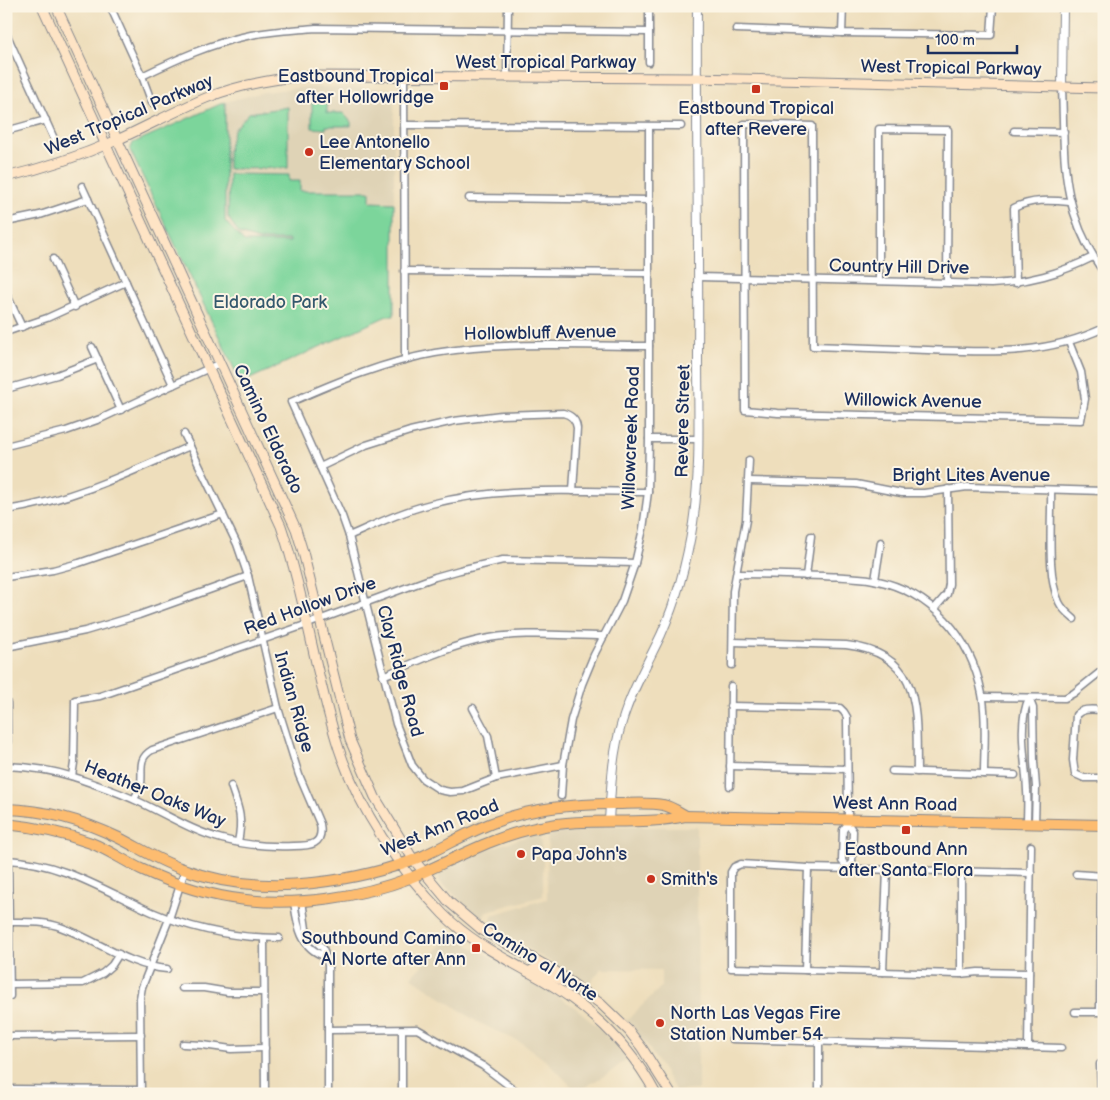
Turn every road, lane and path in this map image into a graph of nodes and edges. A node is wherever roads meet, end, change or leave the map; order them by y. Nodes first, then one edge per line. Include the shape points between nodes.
1 (42, 6) edge
2 (56, 6) edge
3 (508, 6) edge
4 (648, 6) edge
5 (697, 6) edge
6 (843, 6) edge
7 (993, 6) edge
8 (1063, 6) edge
9 (111, 7) edge
10 (736, 29) dead end
11 (508, 30) junction
12 (649, 32) junction
13 (842, 33) junction
14 (6, 34) edge
15 (649, 62) dead end
16 (142, 76) junction
17 (404, 78) junction
18 (507, 78) junction
19 (696, 78) junction
20 (1062, 87) junction
21 (1104, 88) edge
22 (152, 103) dead end
23 (46, 120) junction
24 (404, 125) junction
25 (649, 126) junction
26 (681, 126) dead end
27 (6, 131) edge
28 (1014, 131) dead end
29 (1064, 132) junction
30 (117, 140) junction
31 (56, 143) dead end
32 (105, 145) junction
33 (6, 177) edge
34 (82, 186) dead end
35 (469, 198) dead end
36 (88, 199) junction
37 (649, 200) junction
38 (1070, 202) junction
39 (6, 222) edge
40 (1093, 257) junction
41 (53, 258) dead end
42 (404, 270) junction
43 (649, 273) junction
44 (1104, 273) edge
45 (699, 277) junction
46 (744, 278) junction
47 (812, 280) junction
48 (879, 280) junction
49 (126, 282) junction
50 (947, 282) junction
51 (1016, 283) junction
52 (6, 294) edge
53 (74, 307) junction
54 (22, 327) junction
55 (1104, 328) edge
56 (6, 332) edge
57 (1069, 342) junction
58 (649, 346) junction
59 (92, 347) dead end
60 (98, 359) junction
61 (404, 360) junction
62 (220, 363) junction
63 (208, 368) junction
64 (173, 385) junction
65 (6, 389) edge
66 (291, 402) joint
67 (121, 410) junction
68 (184, 434) dead end
69 (649, 439) junction
70 (698, 439) junction
71 (6, 446) edge
72 (190, 446) junction
73 (749, 460) dead end
74 (320, 467) junction
75 (749, 482) junction
76 (948, 489) junction
77 (1051, 490) junction
78 (574, 491) junction
79 (1104, 491) edge
80 (648, 492) junction
81 (6, 510) edge
82 (223, 514) junction
83 (349, 536) junction
84 (811, 536) dead end
85 (881, 542) dead end
86 (634, 563) junction
87 (737, 574) junction
88 (248, 576) junction
89 (806, 576) junction
90 (6, 577) edge
91 (875, 580) junction
92 (366, 603) junction
93 (935, 608) junction
94 (1074, 619) dead end
95 (319, 620) junction
96 (308, 624) junction
97 (604, 636) junction
98 (261, 639) junction
99 (733, 642) junction
100 (6, 647) edge
101 (732, 665) dead end
102 (1104, 669) edge
103 (383, 676) junction
104 (731, 686) dead end
105 (983, 697) junction
106 (1029, 698) junction
107 (7, 703) edge
108 (730, 706) junction
109 (278, 708) junction
110 (474, 708) dead end
111 (1104, 710) edge
112 (563, 765) junction
113 (7, 766) edge
114 (730, 766) junction
115 (847, 769) junction
116 (892, 772) dead end
117 (917, 772) junction
118 (984, 774) junction
119 (1015, 775) dead end
120 (72, 776) junction
121 (496, 778) junction
122 (1104, 778) edge
123 (231, 786) dead end
124 (730, 786) dead end
125 (560, 796) dead end
126 (134, 799) junction
127 (610, 804) junction
128 (6, 809) edge
129 (686, 816) junction
130 (609, 821) junction
131 (848, 822) junction
132 (1031, 823) junction
133 (6, 824) edge
134 (1104, 825) edge
135 (320, 838) joint
136 (7, 842) edge
137 (238, 842) junction
138 (1031, 846) dead end
139 (413, 859) junction
140 (8, 860) junction
141 (400, 864) junction
142 (808, 868) junction
143 (848, 868) junction
144 (887, 869) junction
145 (185, 870) junction
146 (961, 871) junction
147 (423, 872) junction
148 (1031, 873) junction
149 (1076, 874) dead end
150 (1102, 876) edge
151 (409, 878) junction
152 (180, 885) junction
153 (298, 901) junction
154 (169, 919) junction
155 (9, 922) junction
156 (264, 938) junction
157 (279, 938) dead end
158 (480, 944) junction
159 (119, 954) junction
160 (534, 960) junction
161 (150, 967) junction
162 (167, 969) dead end
163 (805, 970) junction
164 (528, 972) junction
165 (883, 972) junction
166 (1030, 973) junction
167 (961, 974) junction
168 (570, 980) junction
169 (10, 984) junction
170 (182, 988) dead end
171 (264, 992) junction
172 (10, 996) dead end
173 (1076, 1012) dead end
174 (1102, 1012) edge
175 (328, 1030) junction
176 (402, 1030) junction
177 (141, 1035) junction
178 (6, 1036) edge
179 (732, 1039) dead end
180 (819, 1041) junction
181 (183, 1044) dead end
182 (1028, 1047) junction
183 (264, 1048) junction
184 (1061, 1048) dead end
185 (1100, 1064) dead end
186 (1102, 1085) edge
187 (8, 1089) dead end
188 (141, 1092) edge
189 (265, 1094) edge
190 (328, 1094) edge
191 (402, 1094) edge
192 (520, 1094) edge
193 (656, 1094) edge
194 (671, 1094) edge
195 (819, 1094) edge
196 (1101, 1094) edge

1 - 32 main road, Camino Eldorado
2 - 30 main road, Camino Eldorado
3 - 11 street
4 - 12 street
5 - 19 street, Revere Street
6 - 13 street
7 - 13 street via 991,35
8 - 20 street
9 - 16 street
10 - 13 street
11 - 12 street
11 - 16 street via 316,28 280,31 215,45
11 - 18 street
12 - 15 street
14 - 23 street
16 - 22 street
17 - 18 main road, West Tropical Parkway
17 - 24 street
17 - 30 main road, West Tropical Parkway via 280,78 205,99
18 - 19 main road, West Tropical Parkway
19 - 20 main road, West Tropical Parkway
19 - 45 street, Revere Street
20 - 21 main road, West Tropical Parkway
20 - 29 street
23 - 27 street
23 - 31 street
24 - 25 street
24 - 42 street
25 - 26 street
25 - 37 street, Willowcreek Road
28 - 29 street
29 - 38 street via 1064,169
30 - 32 main road, West Tropical Parkway
30 - 62 main road, Camino Eldorado
32 - 33 main road, West Tropical Parkway via 44,168
32 - 63 main road, Camino Eldorado
34 - 36 street
35 - 37 street
36 - 39 street
36 - 49 street
37 - 43 street, Willowcreek Road
38 - 40 street
38 - 51 street via 1032,202 1014,208
40 - 44 street
40 - 51 street, Country Hill Drive via 1068,269
41 - 53 street
42 - 43 street
42 - 61 street
43 - 58 street, Willowcreek Road
45 - 46 street, Country Hill Drive
45 - 70 street, Revere Street
46 - 47 street, Country Hill Drive
46 - 47 street via 744,124 812,126
46 - 57 street, Willowick Avenue via 745,410 1081,420 1085,400 1081,372
47 - 48 street, Country Hill Drive
47 - 57 street via 813,346 1007,351 1040,349
48 - 50 street, Country Hill Drive
48 - 50 street via 879,128 948,130
49 - 53 street
49 - 64 street
50 - 51 street, Country Hill Drive
52 - 54 street
53 - 54 street
54 - 56 street
55 - 57 street
58 - 61 street, Hollowbluff Avenue via 505,345 461,349
58 - 69 street, Willowcreek Road
59 - 60 street
60 - 65 street via 57,375
60 - 67 street
61 - 66 street, Hollowbluff Avenue via 346,378
62 - 63 street
62 - 95 main road, Camino Eldorado via 296,529
63 - 64 street
63 - 96 main road, Camino Eldorado via 281,526
64 - 67 street
66 - 74 street, Clay Ridge Road
67 - 71 street via 66,432
68 - 72 street, Indian Ridge
69 - 70 street
69 - 80 street, Willowcreek Road
70 - 127 street, Revere Street via 696,502 684,567 668,617 621,724 613,762
72 - 81 street via 116,479 52,501
72 - 82 street, Indian Ridge
73 - 75 street
74 - 78 street via 366,445 454,421 501,415 568,415 574,419 577,428
74 - 83 street, Clay Ridge Road
75 - 76 street, Bright Lites Avenue via 856,484 902,493
75 - 87 street
76 - 77 street, Bright Lites Avenue
76 - 93 street via 947,594
77 - 79 street, Bright Lites Avenue
77 - 94 street via 1055,590 1064,610
78 - 80 street
78 - 83 street via 510,491 473,495 430,504
80 - 86 street, Willowcreek Road
82 - 88 street, Indian Ridge
82 - 90 street via 79,563
83 - 92 street, Clay Ridge Road
84 - 89 street
85 - 91 street
86 - 92 street, Red Hollow Drive via 504,560 436,577
86 - 97 street, Willowcreek Road via 622,601
87 - 89 street
87 - 99 street via 733,591
88 - 98 street, Indian Ridge
88 - 100 street via 139,615
89 - 91 street
91 - 93 street via 901,588
92 - 95 street, Red Hollow Drive
92 - 103 street, Clay Ridge Road
93 - 105 street via 967,648
95 - 96 street, Red Hollow Drive
95 - 139 main road, Camino Eldorado via 344,720 357,757 382,809
96 - 98 street, Red Hollow Drive
96 - 141 main road, Camino Eldorado via 326,706 340,751 373,820
97 - 103 street via 515,635 485,639 454,647
97 - 112 street, Willowcreek Road via 582,684
98 - 109 street, Indian Ridge
98 - 120 street, Red Hollow Drive via 100,696 74,700
99 - 101 street
99 - 117 street via 864,647 894,663 908,679 914,696
102 - 106 street via 1065,698
103 - 121 street, Clay Ridge Road via 405,750 423,780 437,789 455,792 469,790
104 - 108 street
105 - 106 street
105 - 118 street
106 - 132 street via 1024,708
107 - 113 street
108 - 114 street
108 - 115 street via 840,708 847,718
109 - 126 street via 145,754 140,785
109 - 135 street, Indian Ridge via 299,775 320,824
110 - 121 street via 488,736
111 - 122 street via 1079,712 1075,720 1073,760 1075,774 1084,778
112 - 121 street, Clay Ridge Road
112 - 125 street, Willowcreek Road
113 - 120 street, Heather Oaks Way
114 - 115 street
114 - 124 street
115 - 131 street
116 - 117 street
117 - 118 street
118 - 119 street
120 - 126 street, Heather Oaks Way
123 - 137 street via 240,812
126 - 137 street, Heather Oaks Way via 178,823 220,839
127 - 129 main road, West Ann Road via 663,805
127 - 130 street, Revere Street
127 - 139 main road, West Ann Road via 563,807 512,817
128 - 145 main road, West Ann Road via 48,814 85,824
129 - 130 main road, West Ann Road via 666,821
129 - 131 main road, West Ann Road
130 - 147 main road, West Ann Road via 560,823 516,832
131 - 132 main road, West Ann Road
131 - 143 street via 853,831 852,862
132 - 134 main road, West Ann Road
133 - 152 main road, West Ann Road via 90,843
135 - 137 street, Heather Oaks Way via 308,846
136 - 140 street
138 - 148 street
139 - 141 main road, West Ann Road
139 - 147 main road, Camino Eldorado
140 - 154 street via 36,863 75,874
140 - 155 street
141 - 145 main road, West Ann Road via 329,881 285,885 235,882
141 - 151 main road, Camino al Norte
142 - 143 street
142 - 163 street
142 - 163 street via 741,864 734,866 731,872 732,968
143 - 144 street
144 - 146 street
144 - 165 street
145 - 152 street
146 - 148 street
146 - 167 street
147 - 151 main road, West Ann Road
147 - 160 main road, Camino al Norte via 466,918
148 - 166 street
149 - 150 street
150 - 174 street
151 - 153 main road, West Ann Road via 357,892
151 - 158 main road, Camino al Norte via 452,923
152 - 153 main road, West Ann Road via 235,898
152 - 154 street
153 - 175 street via 301,936 325,956 328,965
154 - 156 street via 229,935
154 - 161 street
155 - 159 street via 50,924
155 - 169 street
156 - 157 street
156 - 171 street
158 - 160 main road via 498,948 516,958
158 - 164 main road, Camino al Norte
159 - 161 street
159 - 169 street via 103,973 83,983
160 - 168 main road, Camino al Norte
161 - 162 street
161 - 177 street via 140,998
163 - 165 street
164 - 168 main road via 536,968 560,981
164 - 193 main road, Camino al Norte via 592,1013 626,1049
165 - 167 street
166 - 167 street
166 - 182 street
168 - 194 main road, Camino al Norte via 629,1031
169 - 172 street
170 - 171 street
171 - 183 street
173 - 174 street
175 - 176 street
175 - 190 street
176 - 191 street
176 - 192 street via 417,1030 427,1035 483,1066
177 - 178 street
177 - 188 street
179 - 180 street
180 - 182 street
180 - 195 street
181 - 183 street via 231,1049
182 - 184 street
183 - 189 street
185 - 186 street
186 - 196 street
187 - 188 street

